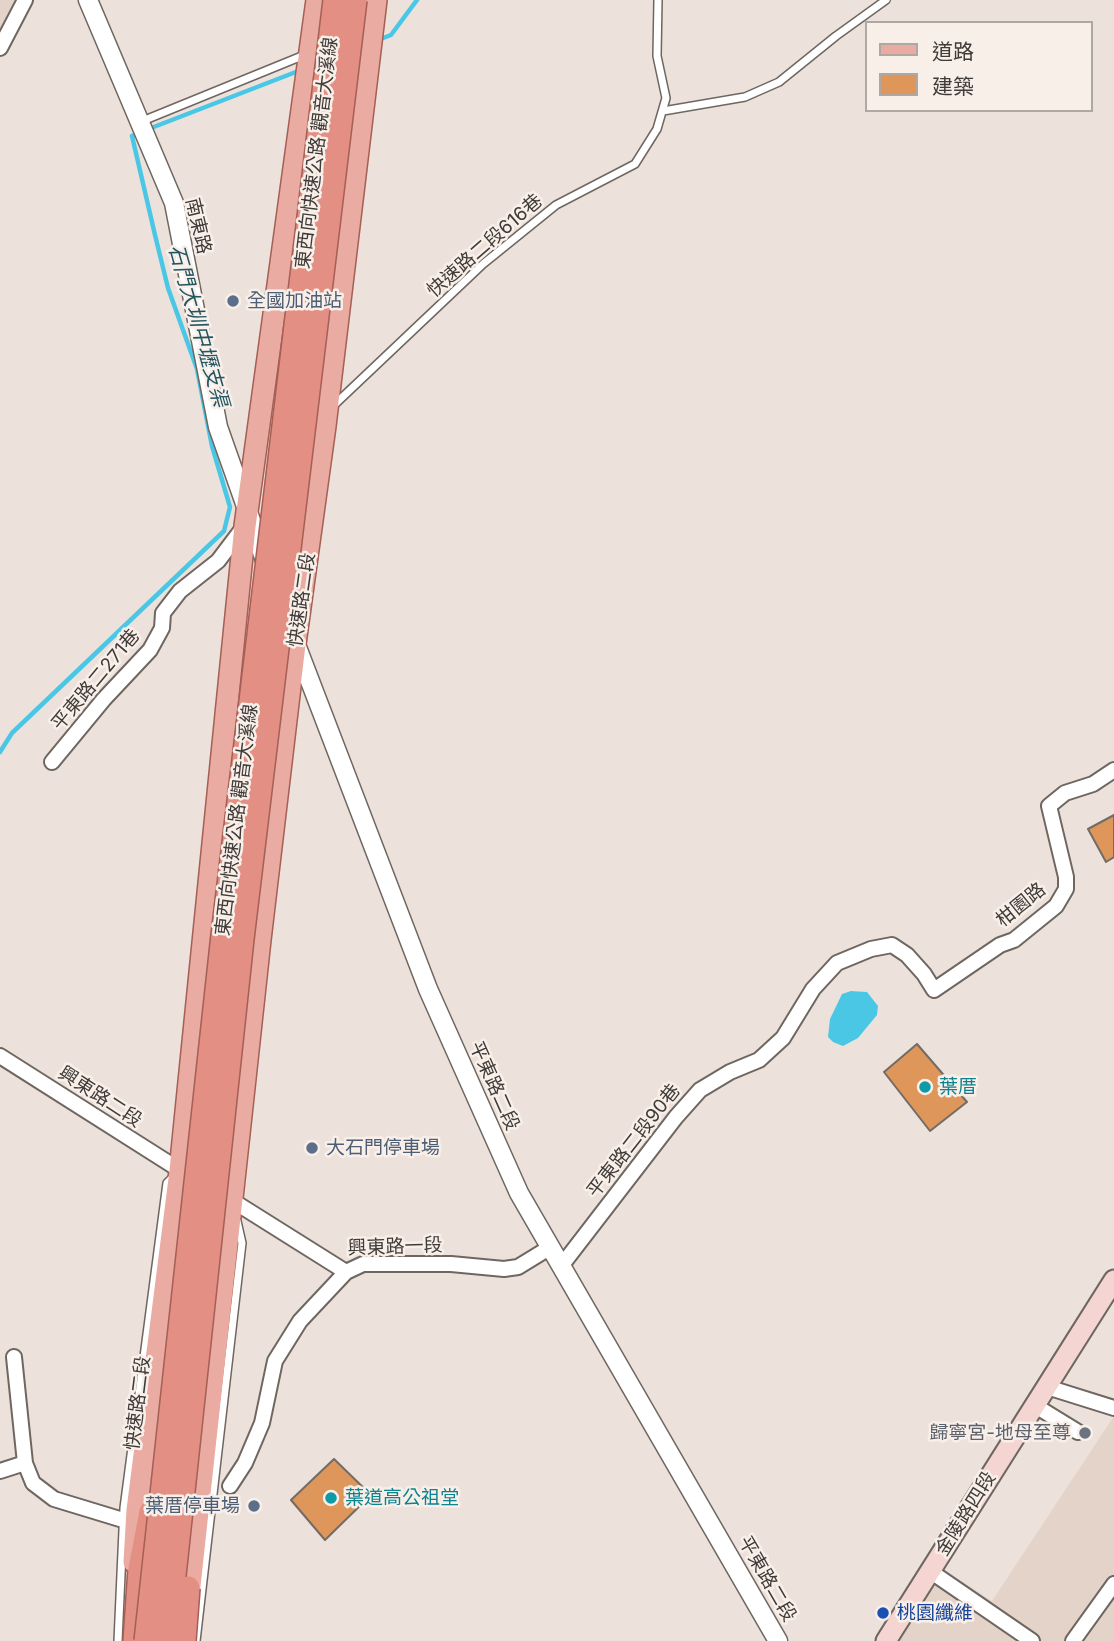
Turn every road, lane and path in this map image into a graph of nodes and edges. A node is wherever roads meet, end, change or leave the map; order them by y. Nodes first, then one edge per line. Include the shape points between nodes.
1 (25, 0) edge
2 (88, 0) edge
3 (317, 0) edge
4 (335, 0) edge
5 (355, 0) edge
6 (376, 0) edge
7 (658, 0) edge
8 (886, 0) edge
9 (373, 26) junction
10 (0, 48) edge
11 (310, 52) junction
12 (663, 111) junction
13 (142, 129) junction
14 (327, 412) junction
15 (246, 519) junction
16 (295, 644) junction
17 (52, 762) dead end
18 (1114, 769) edge
19 (934, 990) joint
20 (0, 1056) edge
21 (180, 1171) junction
22 (233, 1200) junction
23 (549, 1248) junction
24 (562, 1265) junction
25 (346, 1272) junction
26 (1114, 1280) edge
27 (15, 1357) dead end
28 (1047, 1387) junction
29 (1034, 1405) junction
30 (182, 1408) junction
31 (1114, 1408) edge
32 (1079, 1432) dead end
33 (25, 1463) junction
34 (0, 1471) edge
35 (230, 1486) dead end
36 (123, 1520) junction
37 (930, 1571) junction
38 (1114, 1584) edge
39 (118, 1641) edge
40 (129, 1641) edge
41 (135, 1641) edge
42 (146, 1641) edge
43 (167, 1641) edge
44 (184, 1641) edge
45 (195, 1641) edge
46 (778, 1641) edge
47 (886, 1641) edge
48 (1032, 1641) edge
49 (1073, 1641) edge

1 - 10 street
2 - 13 street, 南東路
3 - 11 main road, 快速路二段
4 - 30 highway, 東西向快速公路 觀音大溪線, bridge via 223,935
5 - 30 highway, 東西向快速公路 觀音大溪線, bridge via 242,939 197,1378
6 - 9 main road, 快速路二段
7 - 12 lane, 快速路二段616巷 via 657,56 666,98
8 - 12 lane via 779,82 745,97
9 - 11 lane
9 - 14 main road, 快速路二段
11 - 13 lane
11 - 15 main road, 快速路二段
12 - 14 lane, 快速路二段616巷 via 635,164 556,205 483,264
13 - 15 street, 南東路 via 174,203 218,427
14 - 16 main road, 快速路二段
15 - 16 street, 平東路二段
15 - 17 street, 平東路二271巷 via 218,561 180,592 163,613 162,628 150,650
15 - 21 main road, 快速路二段
16 - 22 main road, 快速路二段
16 - 23 street, 平東路二段 via 429,989 519,1193
18 - 19 street, 柑園路 via 1049,806 1066,877 1066,889 1056,906 1014,940
19 - 24 street, 平東路二段90巷 via 907,955 892,945 837,963 813,989 783,1038 759,1060 699,1090
20 - 21 street, 興東路二段
21 - 22 street, 興東路一段
21 - 36 lane, 快速路二段 via 167,1183
21 - 40 main road, 快速路二段 via 136,1518
22 - 25 street, 興東路一段
22 - 44 main road, 快速路二段
22 - 45 lane, 快速路二段 via 242,1243
23 - 24 street, 平東路二段
23 - 25 street, 興東路一段 via 518,1267 504,1269 363,1265
24 - 46 street, 平東路二段
25 - 35 street via 299,1321 275,1361 262,1423
26 - 28 main road, 金陵路四段
27 - 33 street
28 - 29 main road, 金陵路四段
28 - 31 street
29 - 32 street
29 - 37 main road, 金陵路四段
30 - 41 highway, bridge via 140,1569
30 - 42 highway, 東西向快速公路 觀音大溪線, bridge
30 - 43 highway, 東西向快速公路 觀音大溪線, bridge
30 - 44 highway, bridge via 195,1473
33 - 34 street
33 - 36 street via 33,1483 54,1499
36 - 39 lane, 快速路二段
37 - 47 main road, 金陵路四段
37 - 48 street
38 - 49 street

